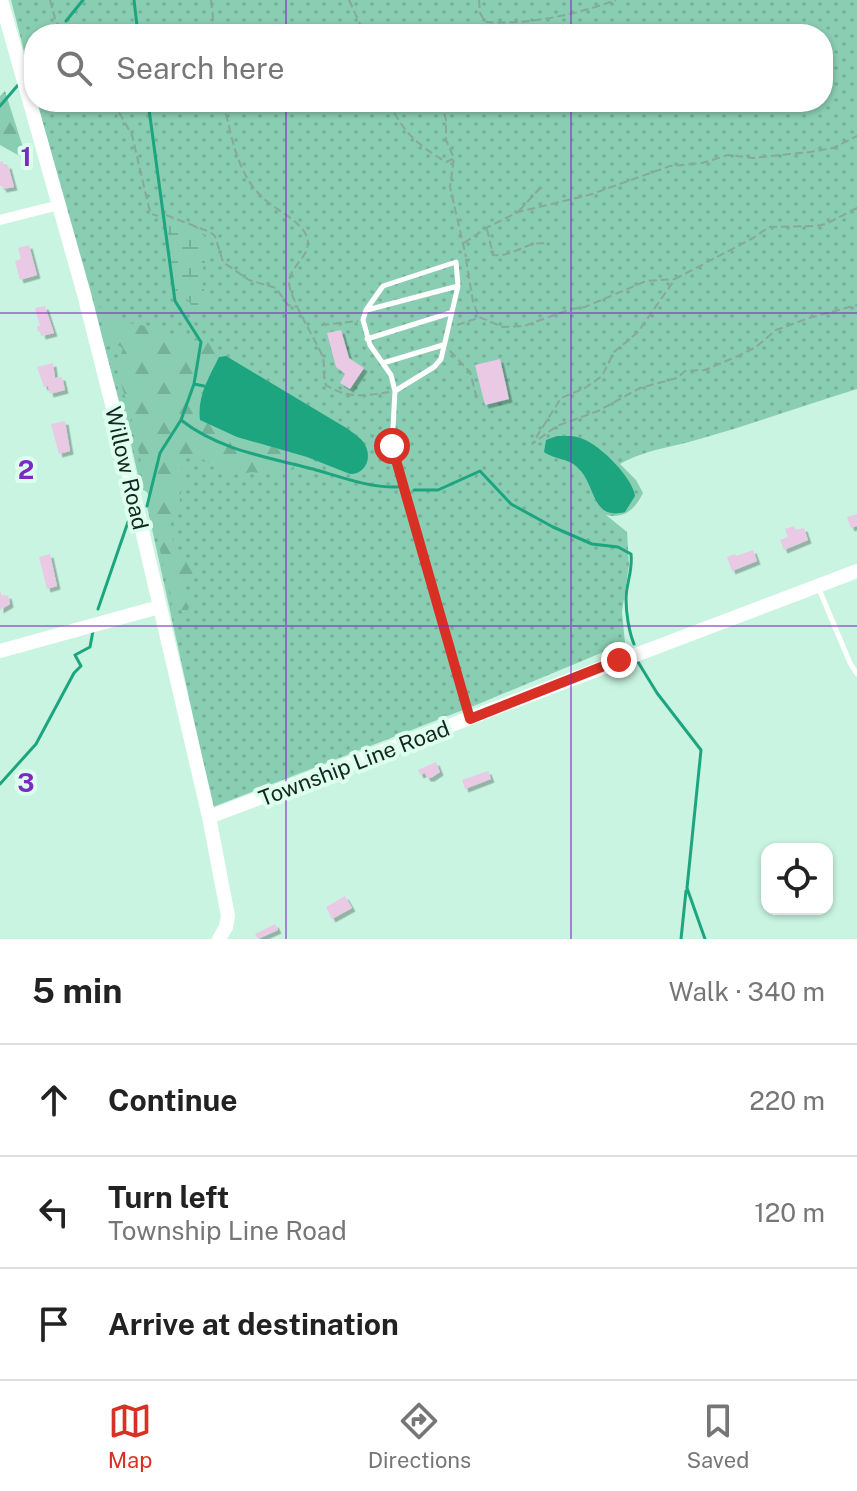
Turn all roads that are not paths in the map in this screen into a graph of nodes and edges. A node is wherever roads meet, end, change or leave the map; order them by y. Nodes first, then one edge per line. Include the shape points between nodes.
1 (1, 0) edge
2 (24, 80) edge
3 (33, 112) edge
4 (59, 205) junction
5 (0, 220) edge
6 (458, 286) junction
7 (366, 310) junction
8 (451, 313) junction
9 (367, 339) junction
10 (444, 345) junction
11 (383, 363) junction
12 (395, 391) junction
13 (857, 571) edge
14 (818, 584) junction
15 (159, 607) junction
16 (0, 651) edge
17 (857, 674) edge
18 (470, 719) junction
19 (209, 817) junction
20 (219, 939) edge

1 - 2 street, Willow Road
3 - 4 street, Willow Road
4 - 5 street
4 - 15 street, Willow Road
6 - 7 lane
6 - 7 lane via 456,262 383,286
6 - 8 lane
7 - 9 lane
8 - 9 lane
8 - 10 lane
9 - 11 lane
10 - 11 lane
10 - 12 lane via 434,367
11 - 12 lane
12 - 18 lane via 392,446
13 - 14 street, Township Line Road
14 - 17 lane
14 - 18 street, Township Line Road
15 - 16 street
15 - 19 street, Willow Road
18 - 19 street, Township Line Road
19 - 20 street, Willow Road via 228,916

